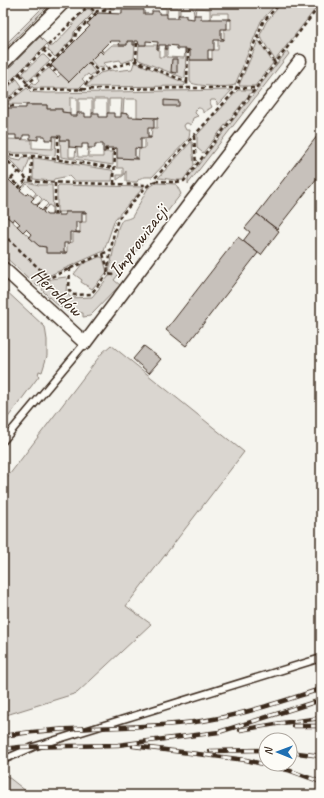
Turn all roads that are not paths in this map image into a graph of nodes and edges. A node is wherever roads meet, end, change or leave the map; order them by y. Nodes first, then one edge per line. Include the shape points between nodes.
1 (63, 3) edge
2 (300, 62) dead end
3 (3, 63) edge
4 (3, 268) edge
5 (85, 343) junction
6 (3, 441) edge
7 (321, 658) edge
8 (3, 760) edge

1 - 3 street
2 - 5 street, Improwizacji
4 - 5 street, Heroldów
5 - 6 lane, Improwizacji
7 - 8 lane via 34,747

